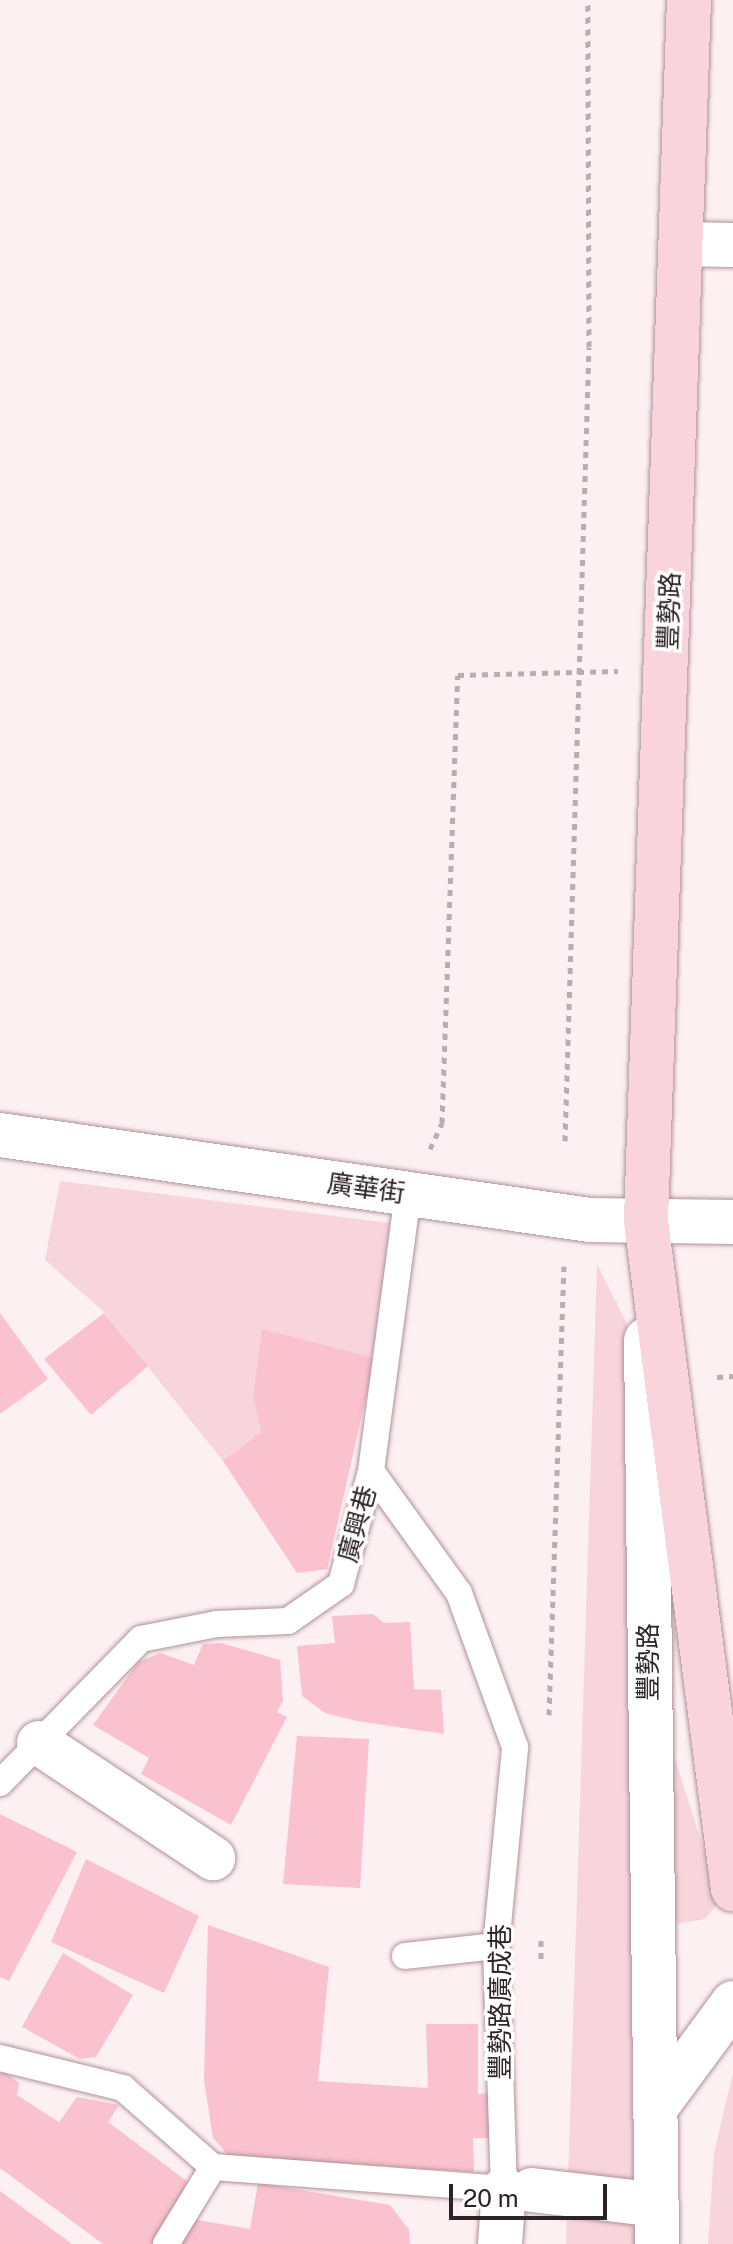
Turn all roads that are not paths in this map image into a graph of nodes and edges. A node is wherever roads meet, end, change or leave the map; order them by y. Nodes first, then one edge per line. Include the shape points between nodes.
1 (689, 0) edge
2 (683, 244) junction
3 (733, 245) edge
4 (0, 1135) edge
5 (408, 1195) junction
6 (646, 1221) junction
7 (733, 1222) edge
8 (371, 1471) junction
9 (39, 1743) junction
10 (0, 1783) edge
11 (213, 1858) dead end
12 (733, 1889) edge
13 (496, 1946) junction
14 (405, 1956) dead end
15 (733, 2003) edge
16 (0, 2058) edge
17 (660, 2102) junction
18 (213, 2167) junction
19 (518, 2190) junction
20 (657, 2224) edge
21 (166, 2244) edge
22 (500, 2244) edge

1 - 2 main road, 豐勢路
2 - 3 street
2 - 6 main road, 豐勢路
4 - 5 street, 廣華街
5 - 6 street, 廣華街
5 - 8 lane, 廣興巷
6 - 7 street, 廣華街
6 - 12 main road, 豐勢路
6 - 17 street, 豐勢路 via 648,1881
8 - 9 lane, 廣興巷 via 341,1584 288,1621 217,1624 141,1639
8 - 13 lane, 豐勢路廣成巷 via 459,1593 515,1747
9 - 10 lane, 廣興巷
9 - 11 street
13 - 14 lane
13 - 19 lane, 豐勢路廣成巷
15 - 17 street
16 - 18 lane via 123,2088
17 - 20 street, 豐勢路
18 - 19 lane
18 - 21 lane
19 - 20 street
19 - 22 street

